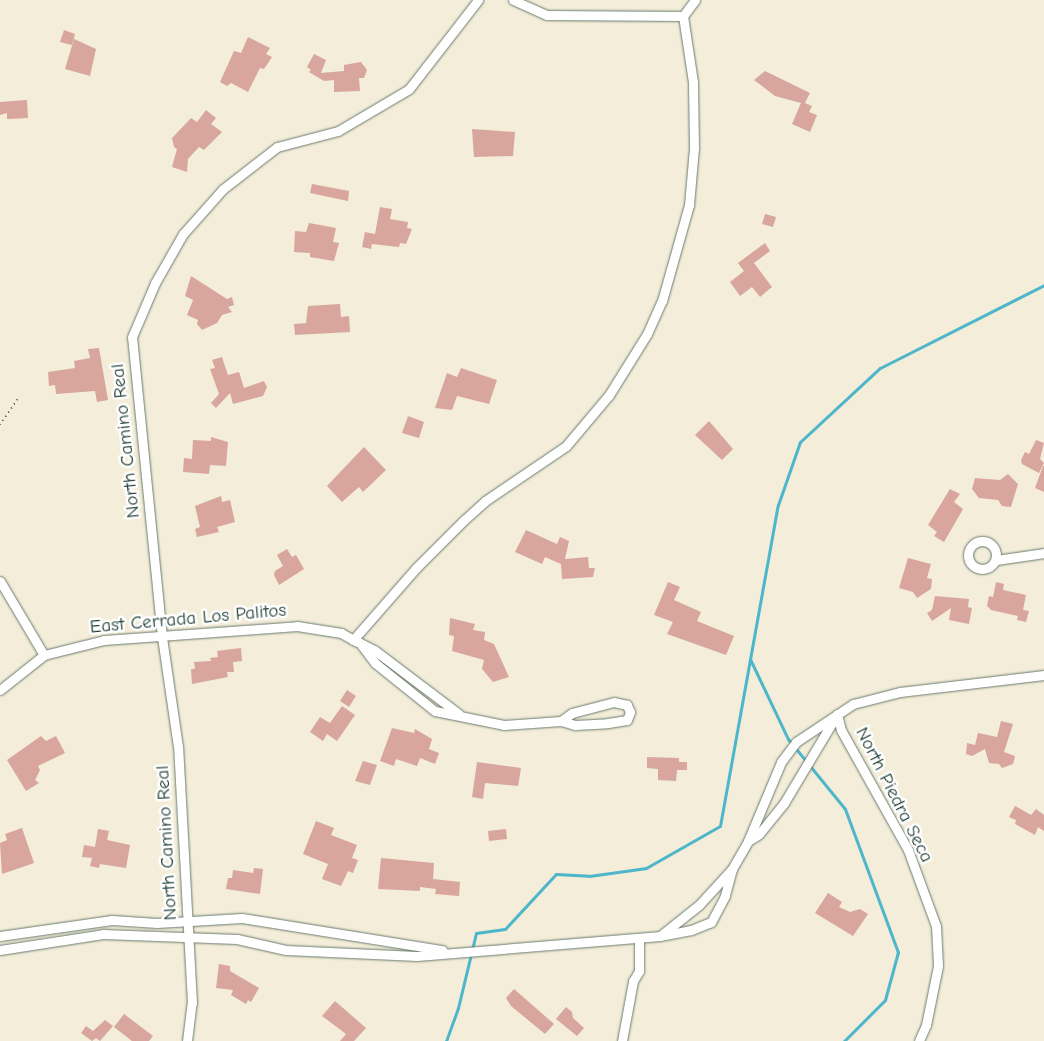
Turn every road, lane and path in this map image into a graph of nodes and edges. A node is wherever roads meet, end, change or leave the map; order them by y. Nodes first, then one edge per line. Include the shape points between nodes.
1 (478, 0) edge
2 (513, 0) edge
3 (695, 0) edge
4 (683, 16) junction
5 (18, 398) dead end
6 (0, 425) edge
7 (1044, 553) edge
8 (996, 560) dead end
9 (0, 581) edge
10 (162, 637) junction
11 (356, 642) junction
12 (44, 655) junction
13 (1044, 675) edge
14 (0, 690) edge
15 (837, 714) junction
16 (561, 721) junction
17 (748, 841) junction
18 (732, 869) junction
19 (188, 921) junction
20 (0, 936) edge
21 (188, 936) junction
22 (660, 936) junction
23 (639, 940) junction
24 (0, 950) edge
25 (448, 951) junction
26 (187, 1041) edge
27 (622, 1041) edge
28 (919, 1041) edge

1 - 10 street, North Camino Real via 409,89 338,131 277,146 223,189 183,234 155,283 132,337
2 - 4 street via 548,15
3 - 4 street
4 - 11 street via 693,82 694,148 689,205 662,301 647,334 609,395 566,446 485,501 463,520
5 - 6 path
7 - 8 street
9 - 12 street
10 - 11 street, East Cerrada Los Palitos via 297,626 326,629
10 - 12 street, East Cerrada Los Palitos via 104,640
10 - 19 street, North Camino Real via 178,748
11 - 16 street, East Cerrada Los Palitos via 374,650 459,714 504,725
12 - 14 street, East Cerrada Los Palitos
13 - 15 street via 900,692 853,704
15 - 17 street, North Piedra Seca via 784,803 759,834
15 - 17 street via 796,742 781,762
15 - 28 street, North Piedra Seca via 841,730 908,850 936,926 938,966 926,1024
16 - 16 street, East Cerrada Los Palitos via 575,725 608,723 627,720 630,712 627,705 614,702 572,714
17 - 18 street
18 - 22 street via 699,906
18 - 22 street via 725,896 711,922
19 - 20 street via 112,920
19 - 21 street, North Camino Real
19 - 25 street via 242,918
21 - 24 street via 103,934
21 - 25 street via 236,939 286,950 417,956
21 - 26 street, North Camino Real via 192,1003
22 - 23 street
23 - 25 street
23 - 27 street via 639,971 633,981

